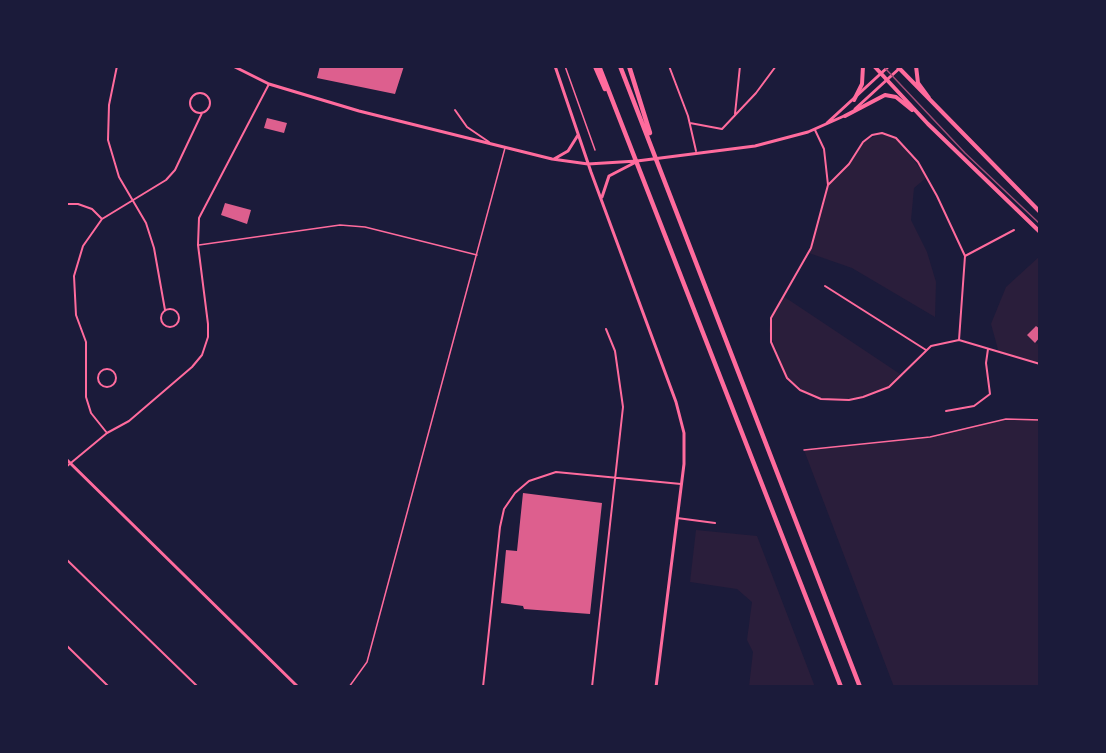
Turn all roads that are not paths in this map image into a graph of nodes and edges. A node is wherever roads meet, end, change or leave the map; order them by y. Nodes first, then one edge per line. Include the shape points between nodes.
1 (117, 66) edge
2 (233, 66) edge
3 (555, 66) edge
4 (597, 66) edge
5 (620, 66) edge
6 (629, 66) edge
7 (669, 66) edge
8 (740, 66) edge
9 (776, 66) edge
10 (863, 66) edge
11 (874, 66) edge
12 (889, 66) edge
13 (916, 66) edge
14 (899, 67) edge
15 (881, 74) junction
16 (887, 80) junction
17 (269, 84) junction
18 (854, 100) junction
19 (455, 110) dead end
20 (938, 111) junction
21 (202, 113) junction
22 (735, 114) junction
23 (845, 116) junction
24 (690, 123) junction
25 (825, 124) junction
26 (928, 124) junction
27 (815, 129) junction
28 (579, 133) junction
29 (491, 144) junction
30 (505, 147) junction
31 (696, 151) junction
32 (552, 159) junction
33 (637, 161) junction
34 (588, 164) junction
35 (661, 168) junction
36 (828, 185) junction
37 (133, 199) junction
38 (602, 200) junction
39 (66, 204) edge
40 (1040, 212) edge
41 (102, 219) junction
42 (1014, 230) dead end
43 (1040, 232) edge
44 (198, 245) junction
45 (477, 255) junction
46 (965, 256) junction
47 (825, 285) dead end
48 (165, 310) junction
49 (606, 329) dead end
50 (959, 340) junction
51 (988, 349) junction
52 (926, 350) junction
53 (1040, 364) edge
54 (115, 373) joint
55 (946, 411) dead end
56 (1040, 420) edge
57 (107, 434) junction
58 (804, 450) dead end
59 (68, 461) edge
60 (66, 466) edge
61 (617, 477) junction
62 (681, 484) junction
63 (677, 518) junction
64 (715, 523) dead end
65 (66, 559) edge
66 (66, 645) edge
67 (109, 687) edge
68 (198, 687) edge
69 (298, 687) edge
70 (349, 687) edge
71 (483, 687) edge
72 (592, 687) edge
73 (656, 687) edge
74 (841, 687) edge
75 (861, 687) edge

1 - 37 street via 109,105 108,140 112,161
2 - 17 street
3 - 28 street
4 - 74 highway
5 - 35 highway
6 - 35 highway
7 - 24 street
8 - 22 street
9 - 22 street
10 - 18 main road via 862,84
11 - 15 main road
12 - 15 street
13 - 20 main road via 918,83
14 - 16 street
14 - 20 main road
15 - 16 main road
15 - 18 street
16 - 23 street
16 - 26 main road
17 - 29 street
17 - 44 street via 203,206 197,227
18 - 25 street
19 - 29 street via 467,126
20 - 40 main road
21 - 21 street via 210,102 198,94 190,104
21 - 37 street via 175,170 166,180
22 - 24 street via 718,130
23 - 25 street
23 - 26 main road via 879,96 889,95
24 - 31 street
25 - 27 street
26 - 43 main road
27 - 31 street via 755,146
27 - 36 street via 824,149
28 - 32 street via 568,151
28 - 34 street
29 - 30 street
30 - 32 street
30 - 45 lane
31 - 33 street
32 - 34 street
33 - 34 street
33 - 38 street via 606,180
34 - 38 street
35 - 75 highway
36 - 46 street via 870,137 882,133 896,138 927,177
36 - 52 street via 811,248 771,318 771,342 783,370 793,385 810,395 849,400 889,387
37 - 41 street
37 - 48 street via 154,248
38 - 62 street via 676,402 684,433
39 - 41 street via 92,209
41 - 57 street via 83,246 73,296 86,342 86,398 91,413
42 - 46 street
44 - 45 lane via 340,225 365,227
44 - 57 street via 208,324 202,355 129,421
45 - 70 lane via 367,662
46 - 50 street
47 - 52 street
48 - 48 street via 161,321 165,326 179,322 174,309
49 - 61 street via 621,378
50 - 51 street
50 - 52 street via 941,342
51 - 53 street
51 - 55 street via 990,394 974,406
54 - 54 street via 101,370 99,384 111,386
56 - 58 lane via 1006,419 930,436
57 - 59 street
59 - 60 street
59 - 69 street
61 - 62 street
61 - 71 street via 547,473 521,486 509,500 500,527
61 - 72 street
62 - 63 street
63 - 64 street
63 - 73 street
65 - 68 street
66 - 67 street

